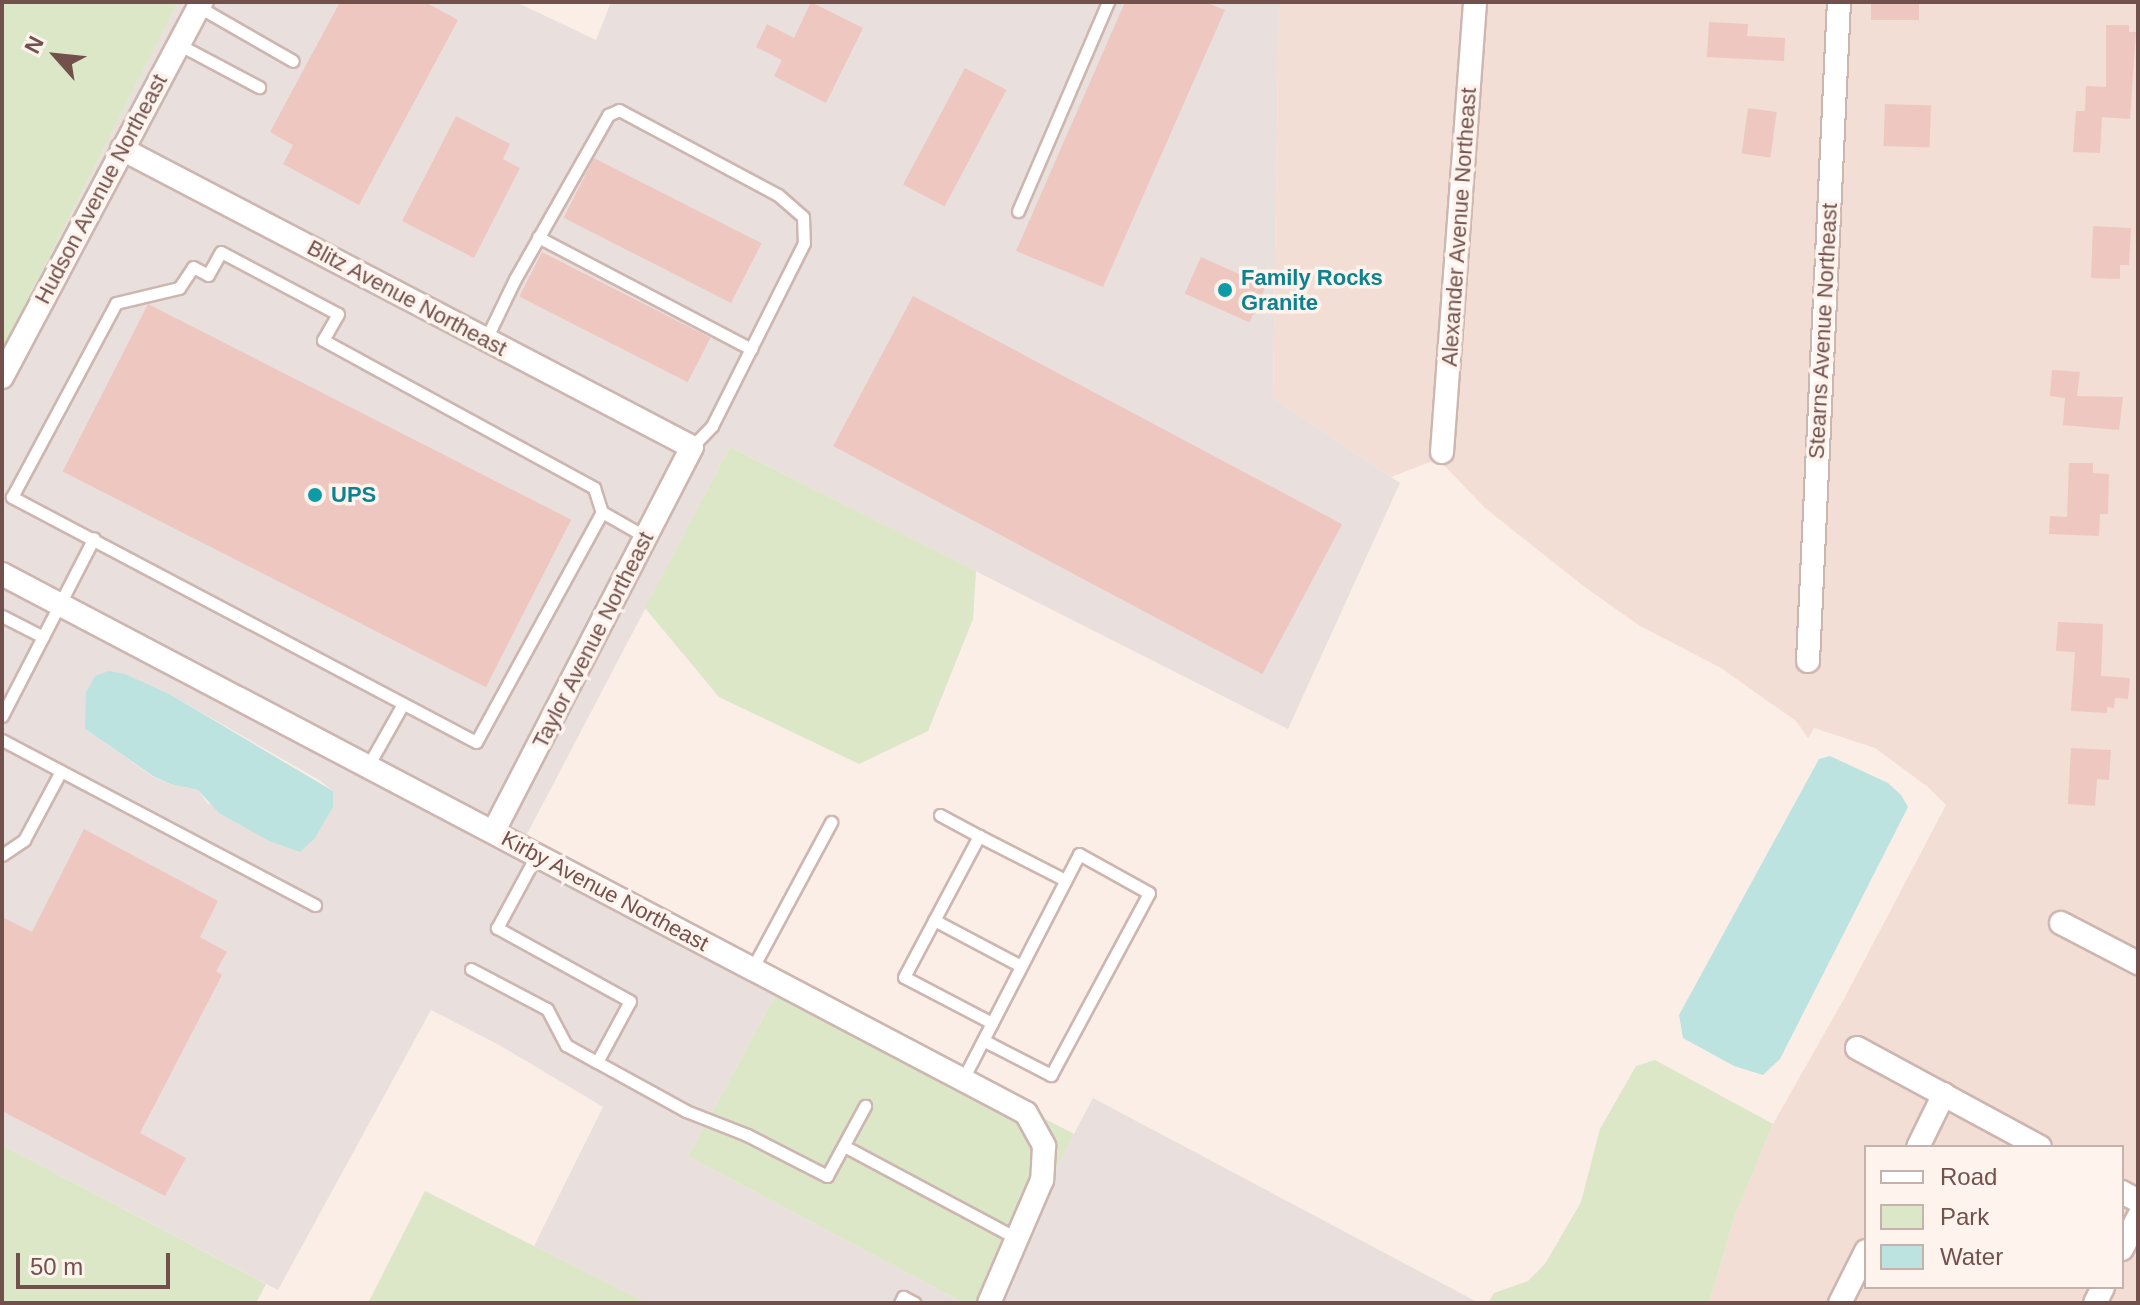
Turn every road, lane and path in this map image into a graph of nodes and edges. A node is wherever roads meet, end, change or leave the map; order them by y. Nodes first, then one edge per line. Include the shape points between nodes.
1 (1108, 2) edge
2 (1475, 2) edge
3 (1839, 2) edge
4 (200, 4) edge
5 (178, 44) junction
6 (293, 61) dead end
7 (259, 87) dead end
8 (122, 149) junction
9 (1018, 211) dead end
10 (538, 237) junction
11 (486, 339) junction
12 (751, 349) junction
13 (2, 377) edge
14 (692, 447) junction
15 (1442, 452) dead end
16 (602, 512) junction
17 (646, 537) junction
18 (94, 538) junction
19 (2, 574) edge
20 (60, 604) junction
21 (2, 616) edge
22 (43, 637) junction
23 (1808, 661) dead end
24 (403, 704) junction
25 (2, 716) edge
26 (2, 740) edge
27 (368, 766) junction
28 (61, 771) junction
29 (940, 815) dead end
30 (831, 822) dead end
31 (493, 832) junction
32 (979, 836) junction
33 (2, 855) edge
34 (536, 856) junction
35 (1065, 880) junction
36 (315, 905) dead end
37 (934, 920) junction
38 (2061, 923) dead end
39 (2138, 963) edge
40 (1021, 966) junction
41 (471, 969) dead end
42 (752, 969) junction
43 (992, 1023) junction
44 (983, 1040) junction
45 (1857, 1048) dead end
46 (597, 1062) junction
47 (963, 1079) junction
48 (1944, 1094) junction
49 (865, 1106) dead end
50 (1919, 1145) edge
51 (2036, 1145) edge
52 (844, 1146) junction
53 (2138, 1217) edge
54 (1018, 1239) junction
55 (2124, 1245) edge
56 (1864, 1255) edge
57 (900, 1303) edge
58 (915, 1303) edge
59 (989, 1303) edge
60 (1840, 1303) edge

1 - 9 lane
2 - 15 street, Alexander Avenue Northeast
3 - 23 street, Stearns Avenue Northeast
4 - 5 street, Hudson Avenue Northeast
4 - 6 lane
5 - 7 lane
5 - 8 street, Hudson Avenue Northeast
8 - 11 street, Blitz Avenue Northeast
8 - 13 street, Hudson Avenue Northeast
10 - 11 lane
10 - 12 lane
10 - 12 lane via 608,115 619,110 778,195 803,217 804,243
11 - 14 street, Blitz Avenue Northeast
12 - 14 lane via 712,426
14 - 17 street, Taylor Avenue Northeast
16 - 17 lane
16 - 18 lane via 594,488 323,340 338,314 221,252 208,275 193,267 179,288 116,303 12,497
16 - 24 lane via 476,742
17 - 31 street, Taylor Avenue Northeast
18 - 20 lane
18 - 24 lane
19 - 20 street, Kirby Avenue Northeast
20 - 22 lane
20 - 27 street, Kirby Avenue Northeast
21 - 22 lane
22 - 25 lane
24 - 27 lane
26 - 28 lane
27 - 31 street, Kirby Avenue Northeast
28 - 33 lane via 24,840
28 - 36 lane
29 - 32 lane
30 - 42 lane
31 - 34 street, Kirby Avenue Northeast
32 - 35 lane
32 - 37 lane
34 - 42 street, Kirby Avenue Northeast
34 - 46 lane via 497,928 630,1001
35 - 40 lane
35 - 44 lane via 1079,854 1149,893 1051,1075
37 - 40 lane
37 - 43 lane via 904,977
38 - 39 street
40 - 43 lane
41 - 46 lane via 547,1009 566,1045
42 - 47 street, Kirby Avenue Northeast
43 - 44 lane
44 - 47 lane
45 - 48 street
46 - 52 lane via 686,1111 827,1176
47 - 54 street, Kirby Avenue Northeast via 1026,1113 1044,1146 1042,1180
48 - 50 street
48 - 51 street
49 - 52 lane
52 - 54 lane
53 - 55 street
54 - 59 street, Kirby Avenue Northeast
56 - 60 street
57 - 58 lane via 903,1297

